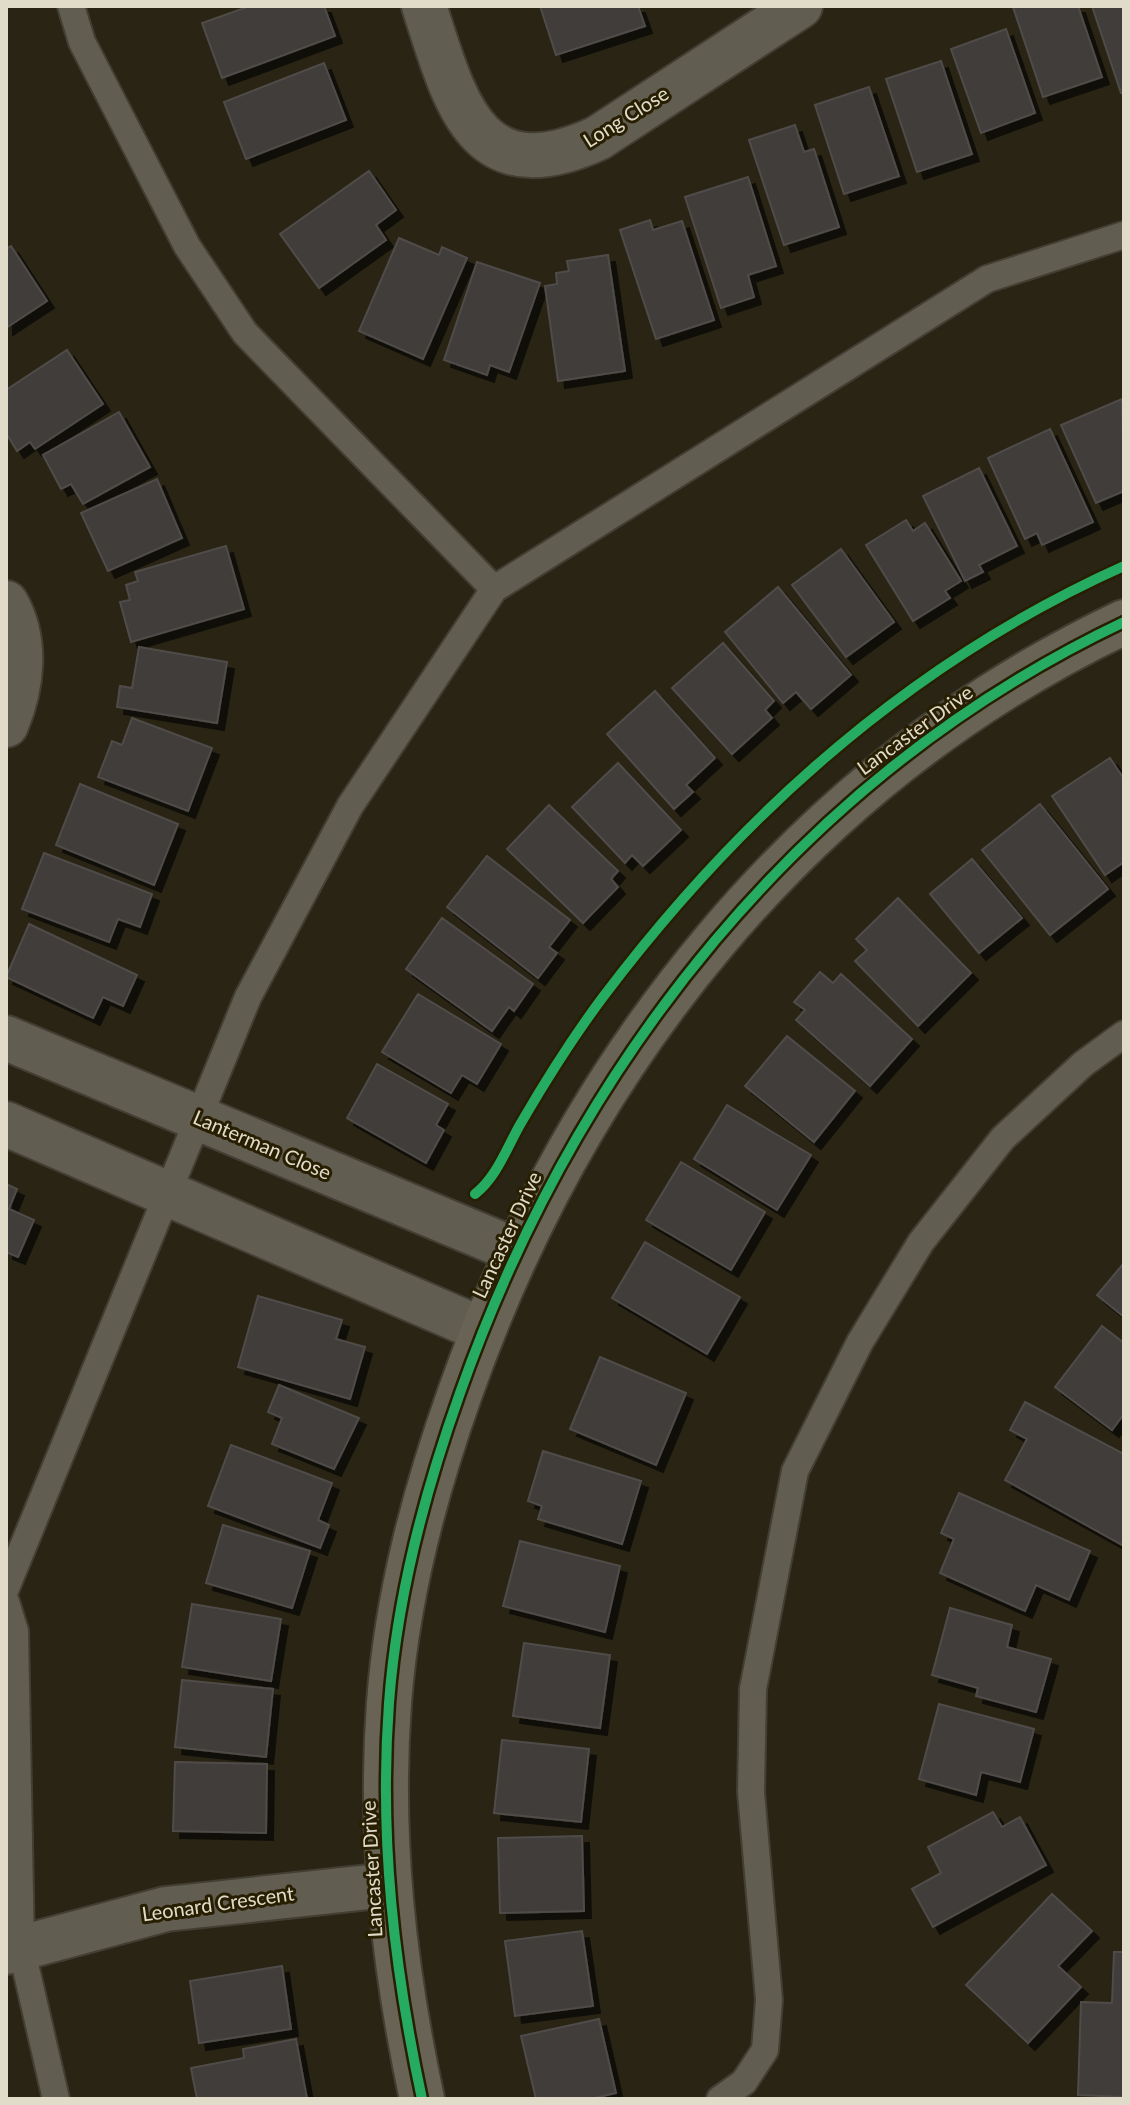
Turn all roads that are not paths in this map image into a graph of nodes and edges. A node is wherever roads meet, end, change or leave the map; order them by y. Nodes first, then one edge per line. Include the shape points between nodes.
1 (71, 6) edge
2 (424, 6) edge
3 (791, 8) edge
4 (1124, 235) edge
5 (494, 589) junction
6 (6, 603) edge
7 (1124, 622) edge
8 (6, 725) edge
9 (1124, 1034) edge
10 (6, 1038) edge
11 (198, 1118) junction
12 (6, 1124) edge
13 (168, 1194) junction
14 (517, 1251) junction
15 (483, 1330) junction
16 (6, 1588) edge
17 (6, 1602) edge
18 (388, 1885) junction
19 (13, 1949) edge
20 (56, 2099) edge
21 (422, 2099) edge
22 (720, 2099) edge

1 - 5 lane via 82,42 187,246 245,333
2 - 3 street, Long Close via 462,111 478,133 500,149 526,157 566,153 598,138
4 - 5 lane via 987,279
5 - 11 lane via 350,806 248,997
6 - 8 street via 21,673
7 - 14 street, Lancaster Drive via 1019,678 906,754 754,894 663,1001 554,1176
9 - 22 lane via 1003,1138 921,1242 860,1342 795,1471 753,1689 751,1792 769,2000 765,2050 744,2082
10 - 11 street, Lanterman Close
11 - 13 lane
11 - 14 street, Lanterman Close
12 - 13 street
13 - 15 street
13 - 16 lane
14 - 15 street, Lancaster Drive
15 - 18 street, Lancaster Drive via 427,1488 397,1628 385,1775
17 - 19 lane via 15,1631
18 - 19 street, Leonard Crescent via 180,1906
18 - 21 street, Lancaster Drive via 397,1968
19 - 20 lane

